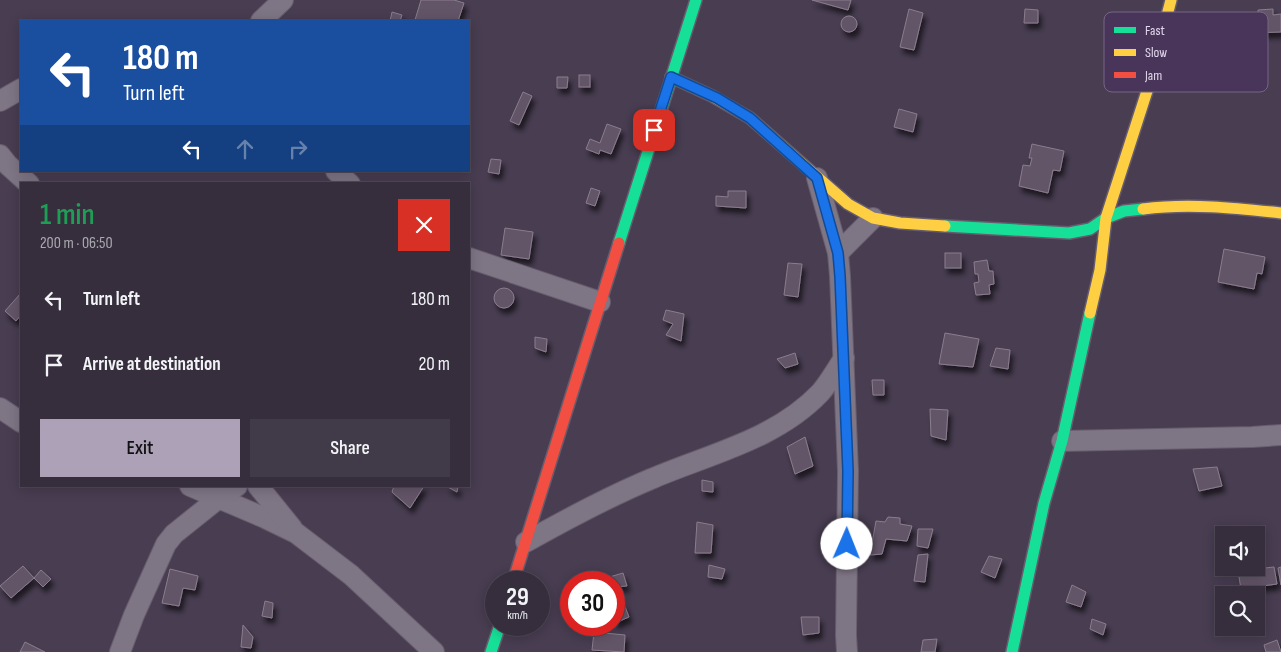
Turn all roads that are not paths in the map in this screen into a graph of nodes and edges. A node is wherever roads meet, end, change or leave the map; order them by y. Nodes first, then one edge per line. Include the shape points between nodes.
1 (283, 0) edge
2 (696, 0) edge
3 (262, 20) edge
4 (671, 77) junction
5 (20, 90) edge
6 (1147, 92) edge
7 (0, 101) edge
8 (0, 155) edge
9 (337, 172) edge
10 (817, 178) junction
11 (27, 182) edge
12 (348, 182) edge
13 (1281, 213) edge
14 (874, 218) junction
15 (1106, 218) junction
16 (838, 253) junction
17 (470, 258) edge
18 (600, 302) junction
19 (844, 358) junction
20 (0, 408) edge
21 (20, 421) edge
22 (1281, 435) edge
23 (1062, 440) junction
24 (192, 487) edge
25 (236, 487) edge
26 (259, 487) edge
27 (219, 498) junction
28 (296, 533) junction
29 (526, 542) junction
30 (517, 571) edge
31 (497, 636) edge
32 (120, 652) edge
33 (434, 652) edge
34 (492, 652) edge
35 (847, 652) edge
36 (1012, 652) edge

1 - 3 street
2 - 4 street
4 - 10 street via 717,98 750,118
4 - 18 street
5 - 7 street
6 - 15 street
8 - 11 street
9 - 12 street
10 - 14 street via 848,204
10 - 16 street
13 - 15 street via 1166,206 1124,211
14 - 15 street via 900,224 1069,233 1090,229
14 - 16 street
15 - 23 street via 1100,270
16 - 19 street
17 - 18 street
18 - 29 street
19 - 29 street via 821,391 783,422 747,442 652,478 586,508
19 - 35 street via 848,471
20 - 21 street
22 - 23 street
23 - 36 street via 1044,503
24 - 27 street
25 - 27 street
26 - 28 street
27 - 28 street
27 - 32 street via 166,544
28 - 33 street via 351,574
29 - 30 street
31 - 34 street

